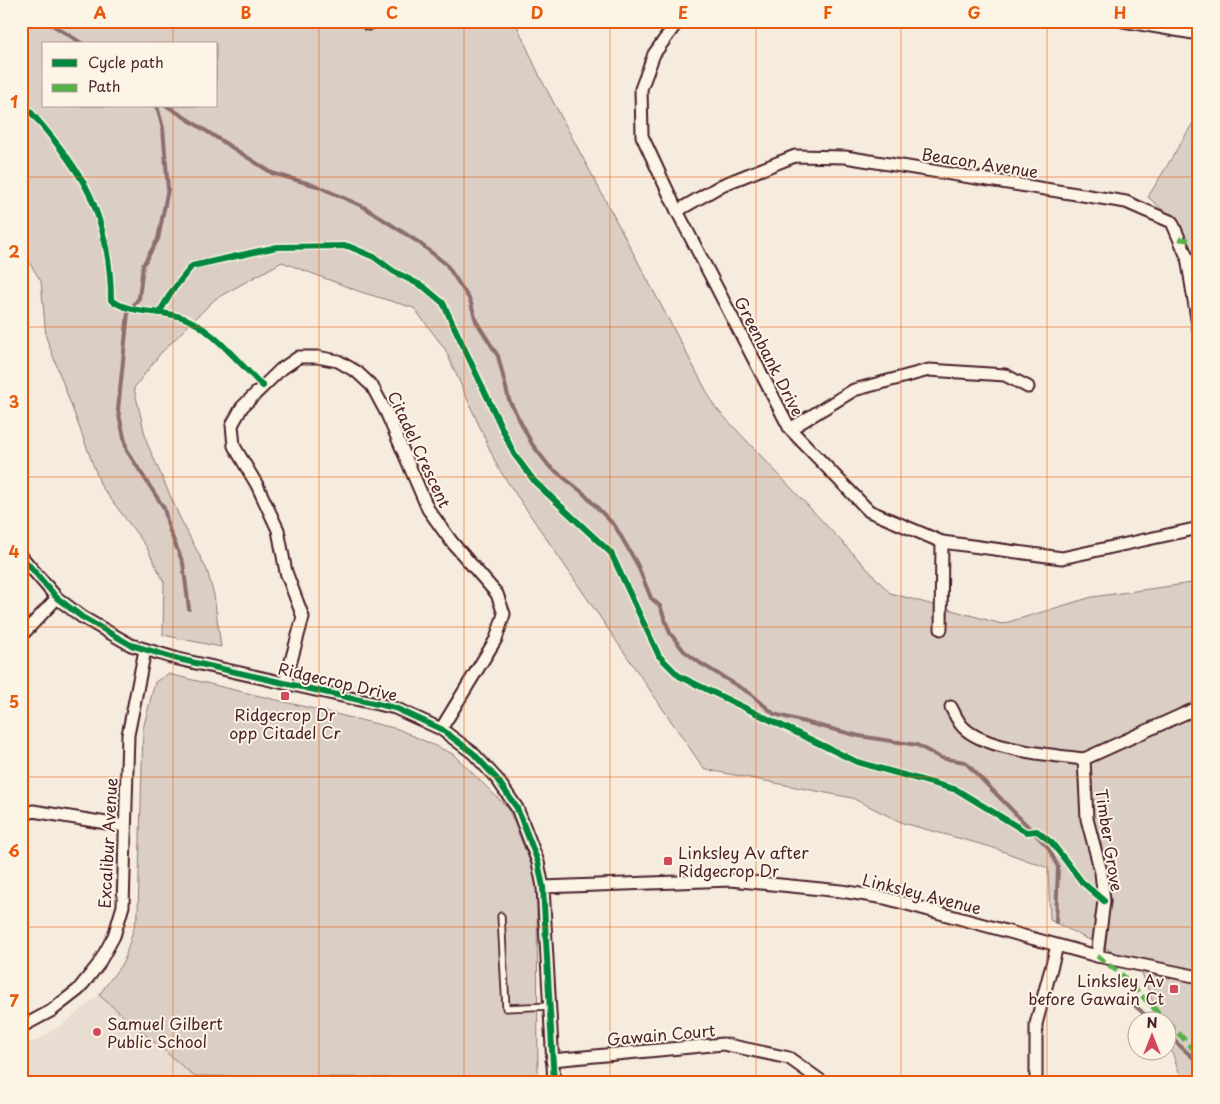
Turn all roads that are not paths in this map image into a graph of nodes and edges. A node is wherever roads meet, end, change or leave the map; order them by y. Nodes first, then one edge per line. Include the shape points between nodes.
1 (678, 21) edge
2 (1123, 21) edge
3 (1199, 34) edge
4 (677, 211) junction
5 (1199, 331) edge
6 (1028, 387) dead end
7 (790, 429) junction
8 (1199, 528) edge
9 (942, 542) junction
10 (21, 556) edge
11 (57, 598) junction
12 (941, 629) dead end
13 (21, 636) edge
14 (145, 650) junction
15 (286, 683) junction
16 (951, 707) dead end
17 (1199, 707) edge
18 (441, 729) junction
19 (1084, 759) junction
20 (21, 817) edge
21 (124, 826) junction
22 (542, 887) junction
23 (501, 916) dead end
24 (1057, 946) junction
25 (1097, 956) junction
26 (1199, 977) edge
27 (550, 1006) junction
28 (21, 1026) edge
29 (552, 1060) junction
30 (554, 1083) edge
31 (824, 1083) edge
32 (1036, 1083) edge

1 - 4 street, Greenbank Drive via 654,54 641,89 642,136
2 - 3 street
4 - 5 street, Beacon Avenue via 722,185 795,156 845,157 1126,202 1172,222 1187,257
4 - 7 street, Greenbank Drive
6 - 7 street via 1006,375 929,370 854,390
7 - 9 street, Greenbank Drive via 869,511
8 - 9 street, Greenbank Drive via 1062,558
9 - 12 street
10 - 11 street, Ridgecrop Drive
11 - 13 street
11 - 14 street, Ridgecrop Drive via 82,617
14 - 15 street, Ridgecrop Drive
14 - 21 street, Excalibur Avenue via 128,735
15 - 18 street, Ridgecrop Drive via 395,708
15 - 18 street, Citadel Crescent via 303,617 286,572 278,530 234,446 232,425 242,407 280,370 299,357 316,357 338,361 372,386 428,509 497,594 504,614 496,639
16 - 19 street via 963,727 988,741 1023,752
17 - 19 street
18 - 22 street, Ridgecrop Drive via 473,753 498,779 517,808 538,862
19 - 25 street, Timber Grove via 1087,819 1101,872 1104,901
20 - 21 street via 33,811
21 - 28 street, Excalibur Avenue via 123,906 114,936 98,965 78,990 51,1011
22 - 24 street, Linksley Avenue via 721,880 802,886 885,898
22 - 27 street, Ridgecrop Drive
23 - 27 lane via 506,1008
24 - 25 street, Linksley Avenue
24 - 32 street via 1036,1024
25 - 26 street, Linksley Avenue
27 - 29 street, Ridgecrop Drive
29 - 30 street, Ridgecrop Drive
29 - 31 street, Gawain Court via 723,1044 789,1058

